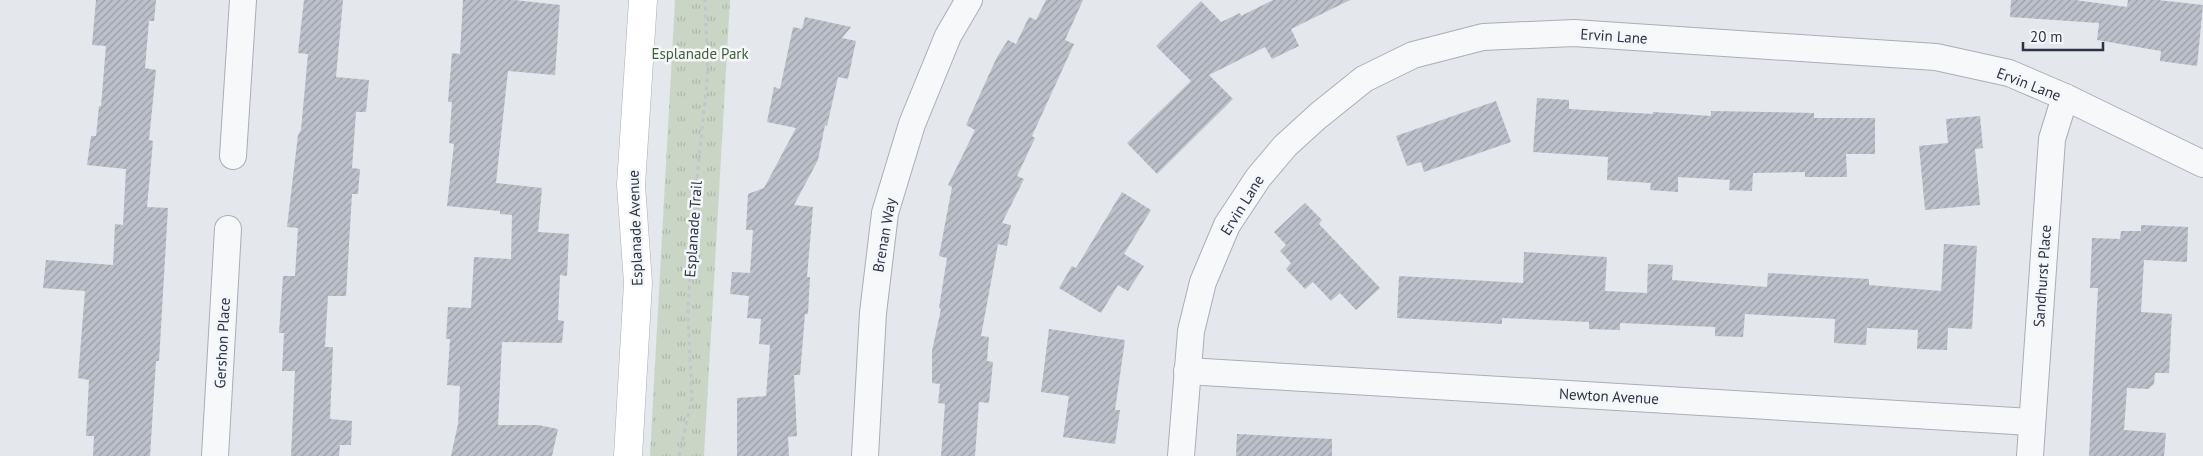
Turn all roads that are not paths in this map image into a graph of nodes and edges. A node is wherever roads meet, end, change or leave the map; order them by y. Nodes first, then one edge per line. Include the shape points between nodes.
1 (243, 0) edge
2 (643, 0) edge
3 (969, 0) edge
4 (2065, 98) junction
5 (233, 156) dead end
6 (2203, 164) edge
7 (228, 229) dead end
8 (1187, 371) junction
9 (2031, 422) junction
10 (215, 456) edge
11 (628, 456) edge
12 (865, 456) edge
13 (1182, 456) edge
14 (2030, 456) edge

1 - 5 street
2 - 11 street, Esplanade Avenue via 632,185 638,283
3 - 12 street, Brenan Way via 948,36 912,124 885,213 872,313
4 - 6 street, Ervin Lane
4 - 8 street, Ervin Lane via 2009,73 1936,57 1574,33 1483,37 1413,55 1364,79 1285,146 1258,178 1227,225 1203,282 1191,331
4 - 9 street, Sandhurst Place via 2052,139
7 - 10 street, Gershon Place
8 - 9 street, Newton Avenue
8 - 13 street, Ervin Lane
9 - 14 street, Sandhurst Place

